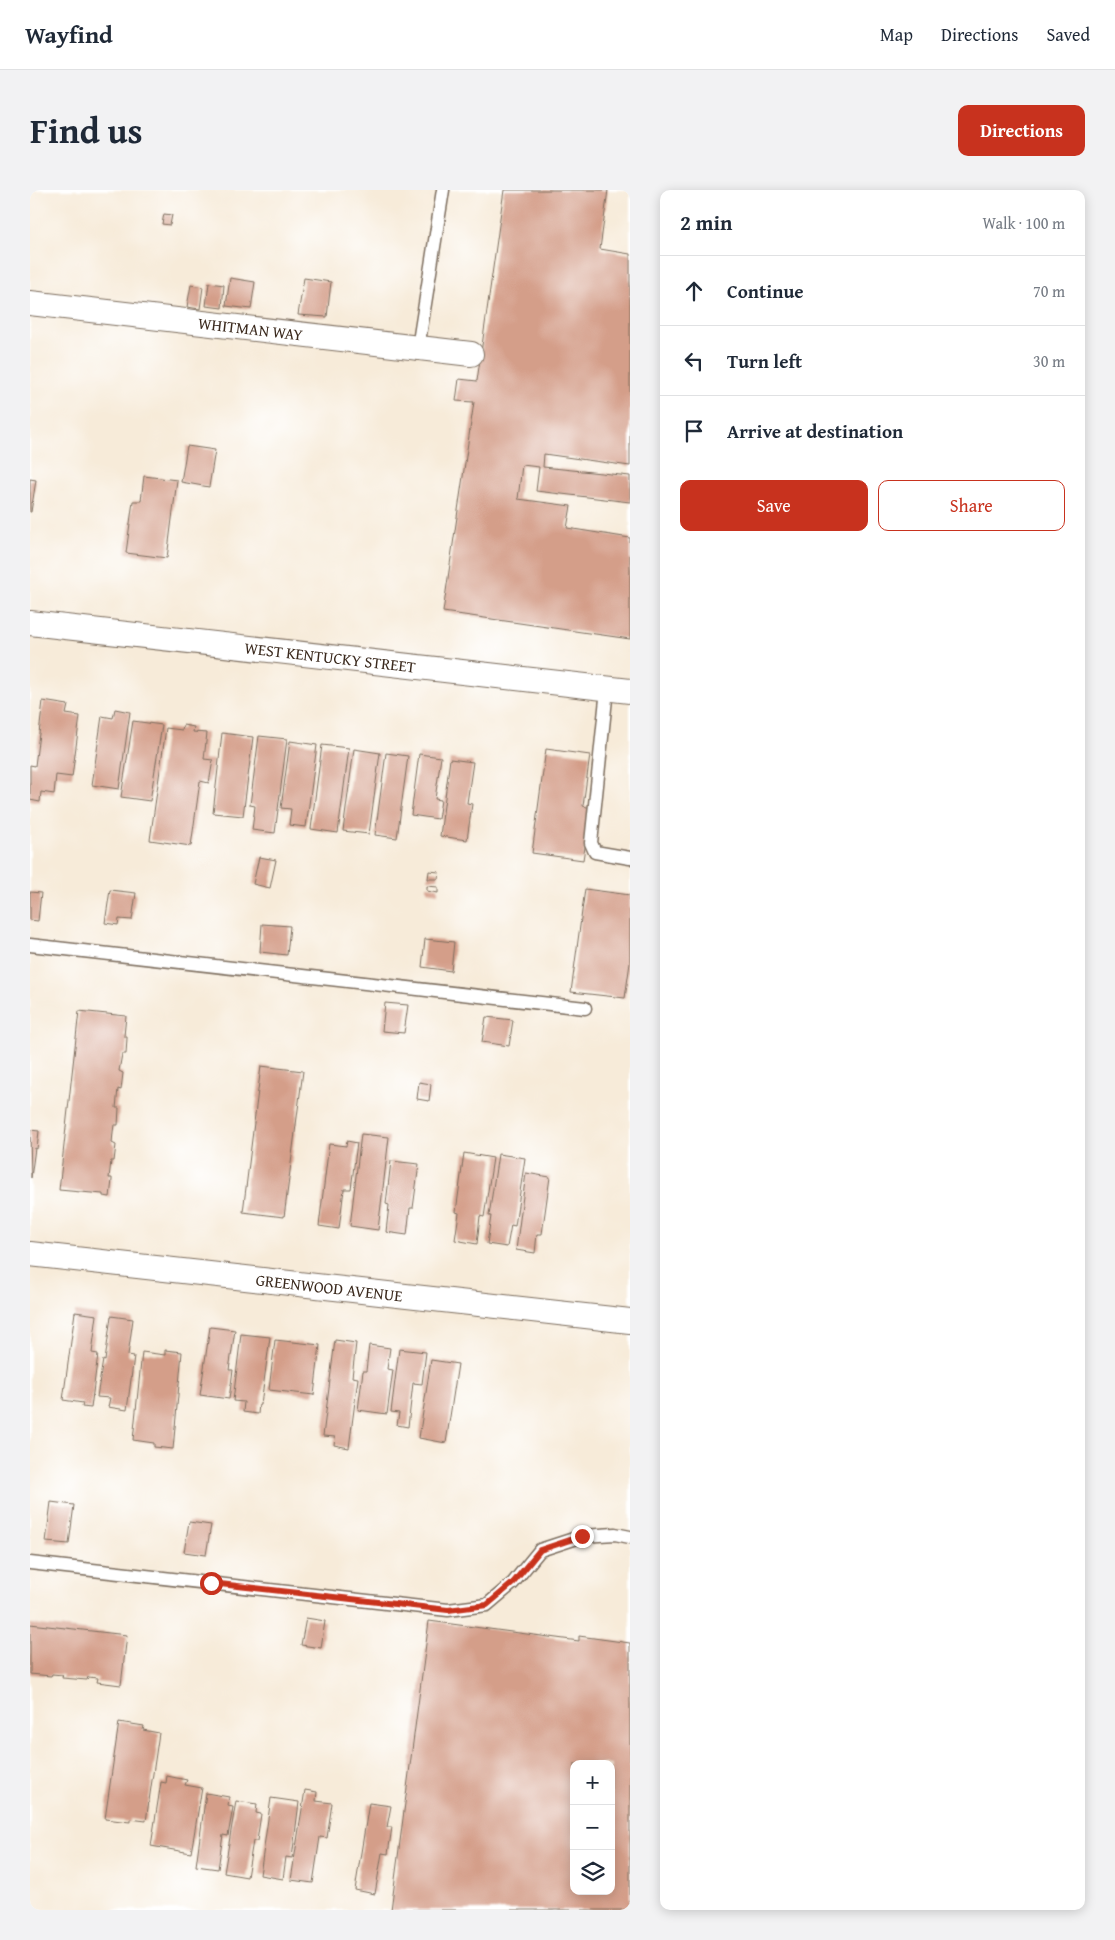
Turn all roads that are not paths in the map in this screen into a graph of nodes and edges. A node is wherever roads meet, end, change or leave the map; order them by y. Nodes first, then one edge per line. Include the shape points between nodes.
1 (443, 190) edge
2 (30, 303) edge
3 (418, 348) junction
4 (471, 354) dead end
5 (30, 623) edge
6 (619, 690) edge
7 (630, 858) edge
8 (30, 945) edge
9 (585, 1008) dead end
10 (30, 1254) edge
11 (630, 1321) edge
12 (630, 1536) edge
13 (30, 1563) edge

1 - 3 lane
2 - 3 street, WHITMAN WAY
3 - 4 street, WHITMAN WAY
5 - 6 street, WEST KENTUCKY STREET
6 - 7 lane via 591,843 595,852
8 - 9 lane
10 - 11 street, GREENWOOD AVENUE
12 - 13 lane via 582,1536 540,1550 513,1583 487,1605 448,1610

